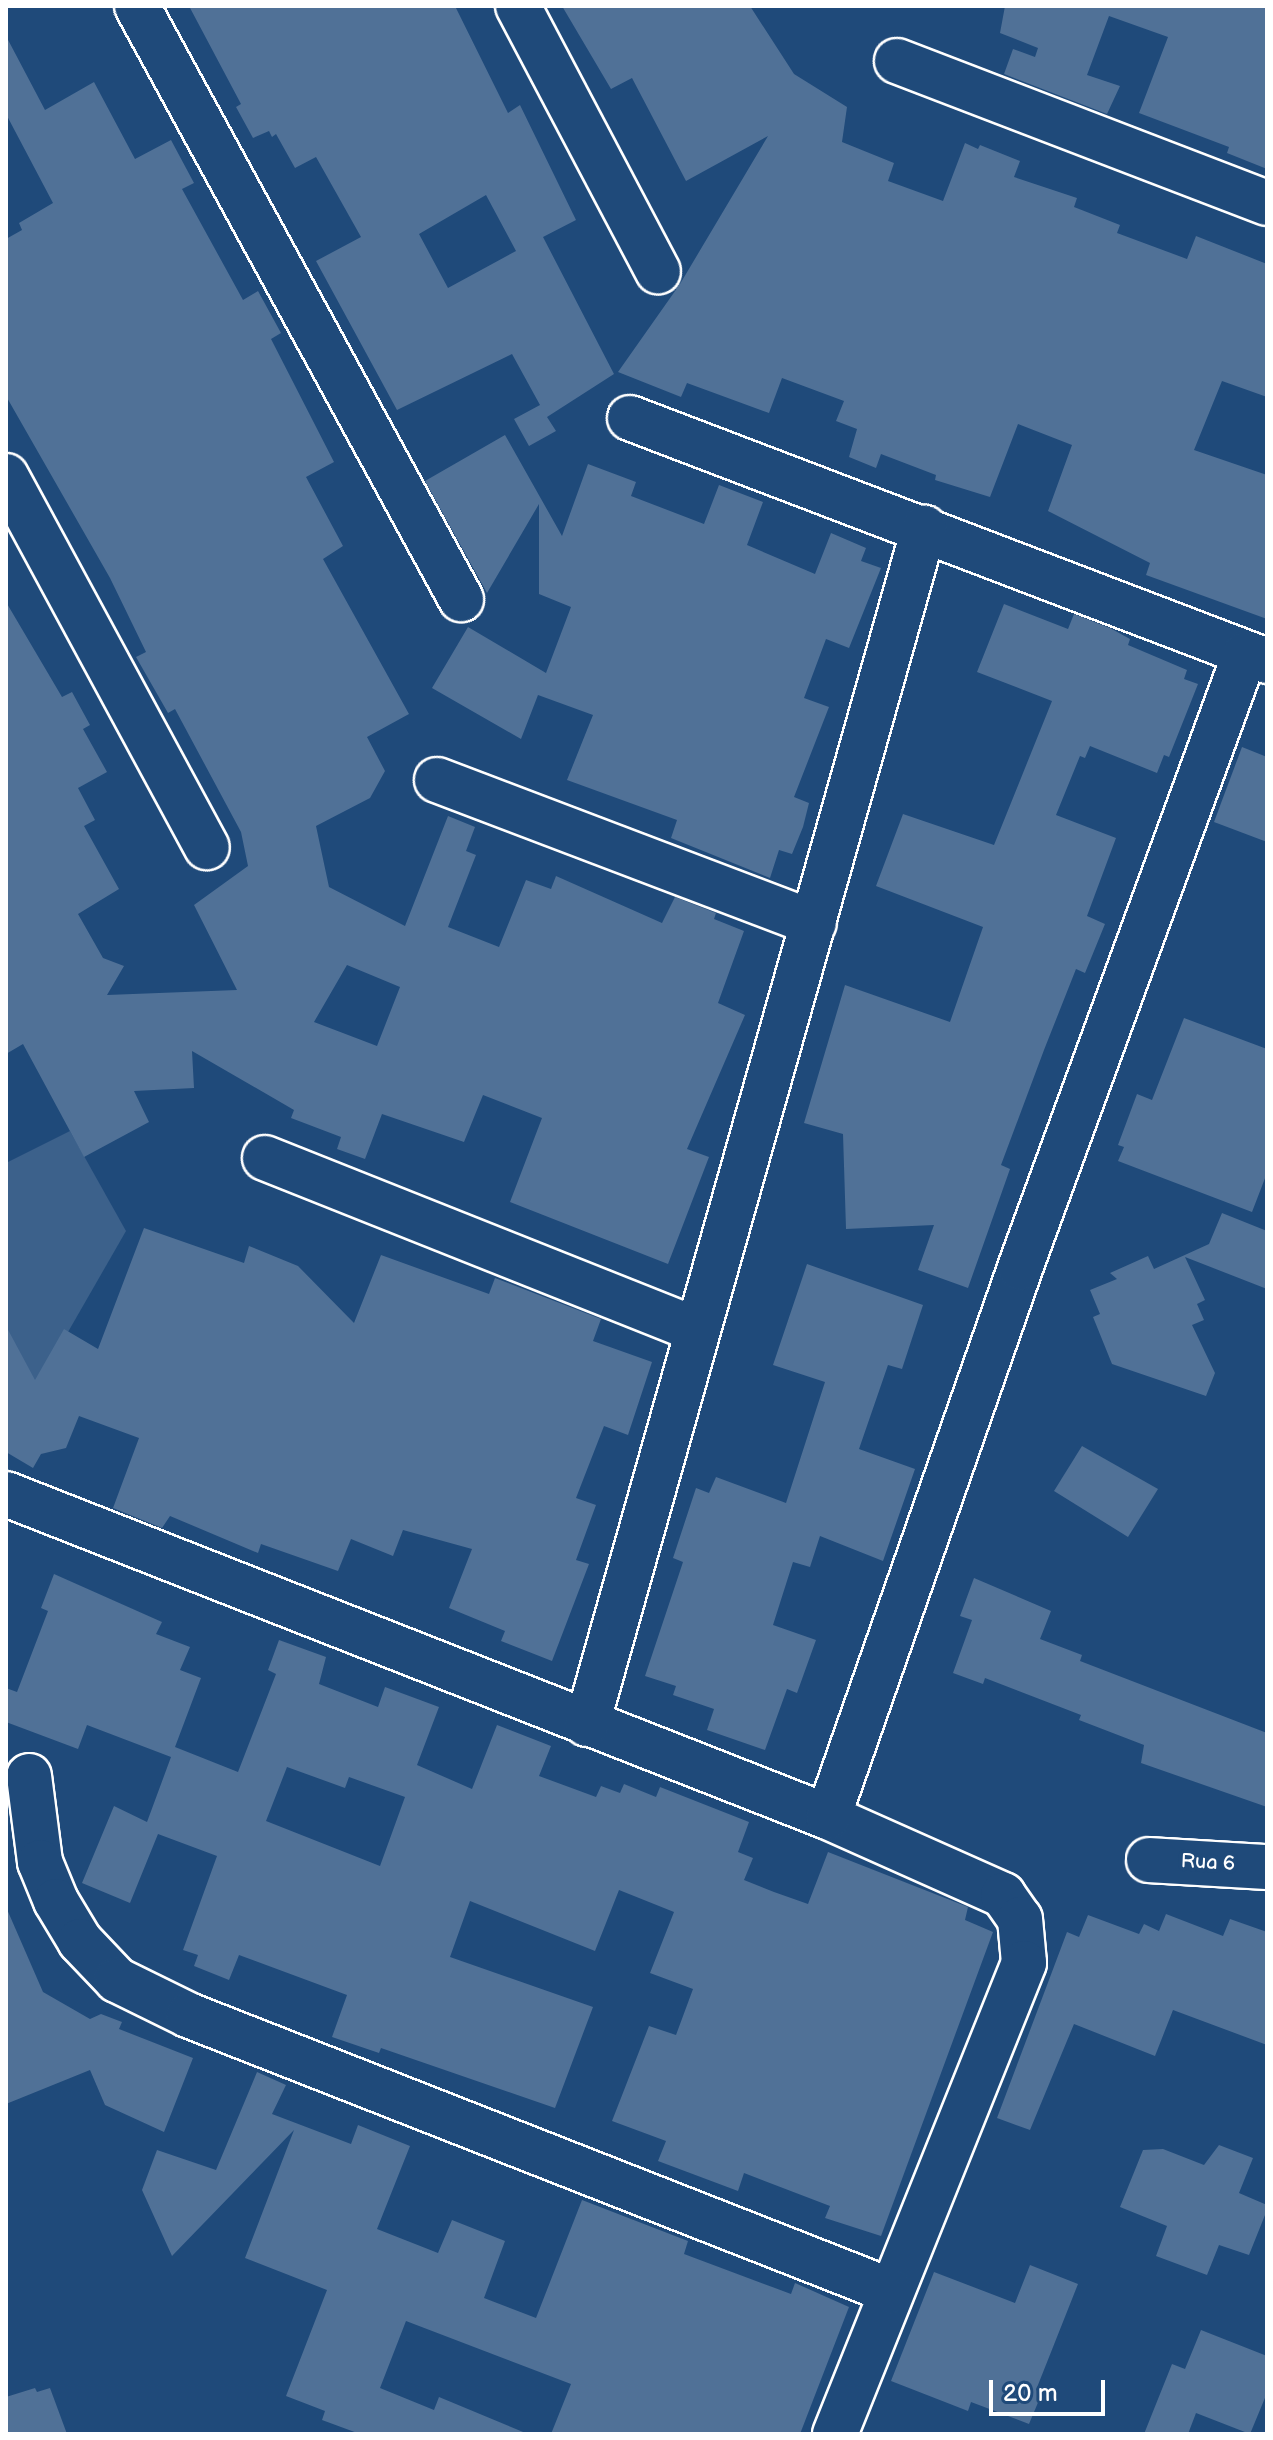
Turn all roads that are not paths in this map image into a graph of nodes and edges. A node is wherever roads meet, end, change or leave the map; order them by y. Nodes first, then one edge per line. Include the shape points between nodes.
1 (137, 6) edge
2 (518, 6) edge
3 (897, 61) dead end
4 (1267, 203) edge
5 (658, 271) dead end
6 (630, 418) dead end
7 (6, 476) edge
8 (924, 528) junction
9 (461, 599) dead end
10 (1256, 657) edge
11 (437, 780) dead end
12 (207, 847) dead end
13 (814, 923) junction
14 (265, 1158) dead end
15 (697, 1330) junction
16 (6, 1494) edge
17 (587, 1724) junction
18 (29, 1776) dead end
19 (828, 1817) junction
20 (1149, 1860) dead end
21 (1267, 1867) edge
22 (891, 2291) junction
23 (835, 2434) edge

1 - 9 street
2 - 5 street
3 - 4 street
6 - 8 street
7 - 12 street
8 - 10 street
8 - 13 street
10 - 19 street via 1020,1268
11 - 13 street
13 - 15 street
14 - 15 street
15 - 17 street
16 - 17 street
17 - 19 street
18 - 22 street via 40,1862 56,1901 80,1941 117,1980 188,2015
19 - 22 street via 1003,1895 1020,1919 1024,1940 1015,1989
20 - 21 street, Rua 6
22 - 23 street

